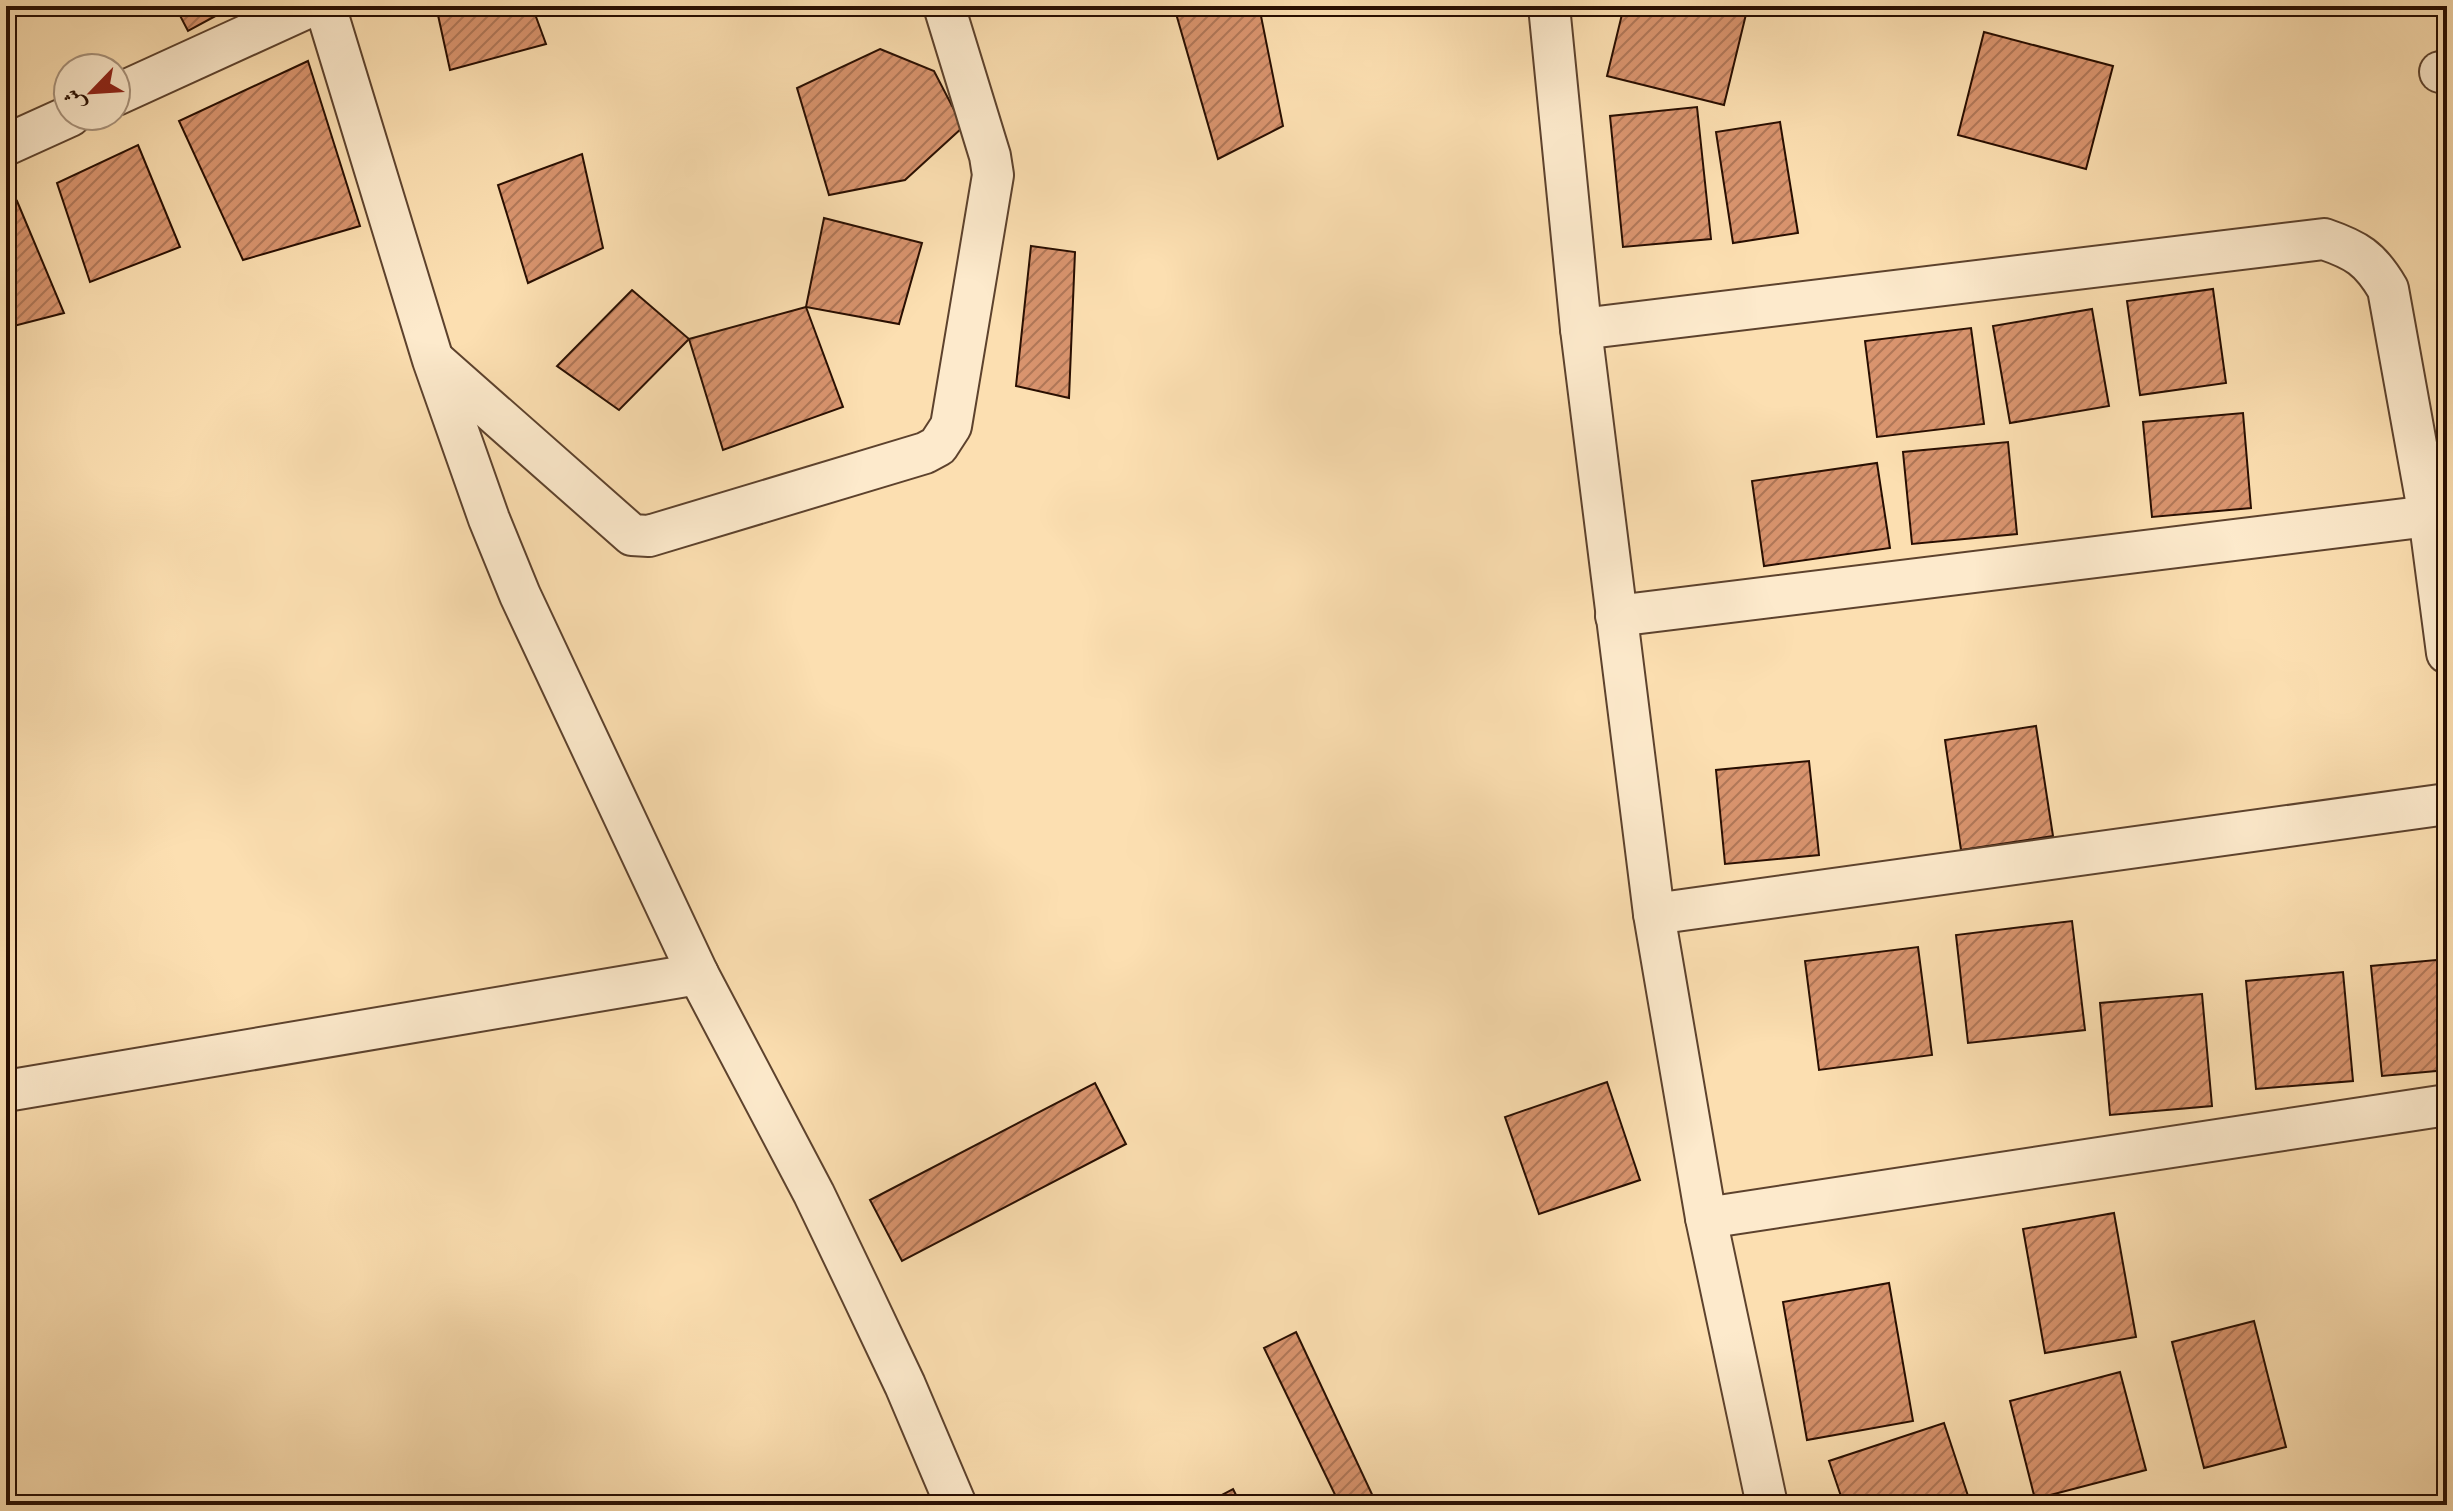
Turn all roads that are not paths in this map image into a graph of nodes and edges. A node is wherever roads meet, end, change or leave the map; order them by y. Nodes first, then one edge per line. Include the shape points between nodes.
1 (311, 6) edge
2 (325, 6) edge
3 (944, 6) edge
4 (1549, 6) edge
5 (132, 88) edge
6 (52, 124) edge
7 (6, 145) edge
8 (1581, 329) junction
9 (433, 360) junction
10 (2429, 516) junction
11 (1616, 616) junction
12 (2447, 653) edge
13 (2447, 804) edge
14 (1654, 914) junction
15 (698, 974) junction
16 (6, 1091) edge
17 (2447, 1105) edge
18 (1706, 1218) junction
19 (956, 1505) edge
20 (1767, 1505) edge

1 - 5 street
2 - 9 street
3 - 9 street via 993,175 951,426 938,446 649,536 632,535
4 - 8 street
6 - 7 street
8 - 10 street via 2324,239 2352,249 2375,267 2388,289
8 - 11 street
9 - 15 street via 520,595
10 - 11 street
10 - 12 street
11 - 14 street
13 - 14 street
14 - 18 street
15 - 16 street
15 - 19 street via 854,1276
17 - 18 street
18 - 20 street

